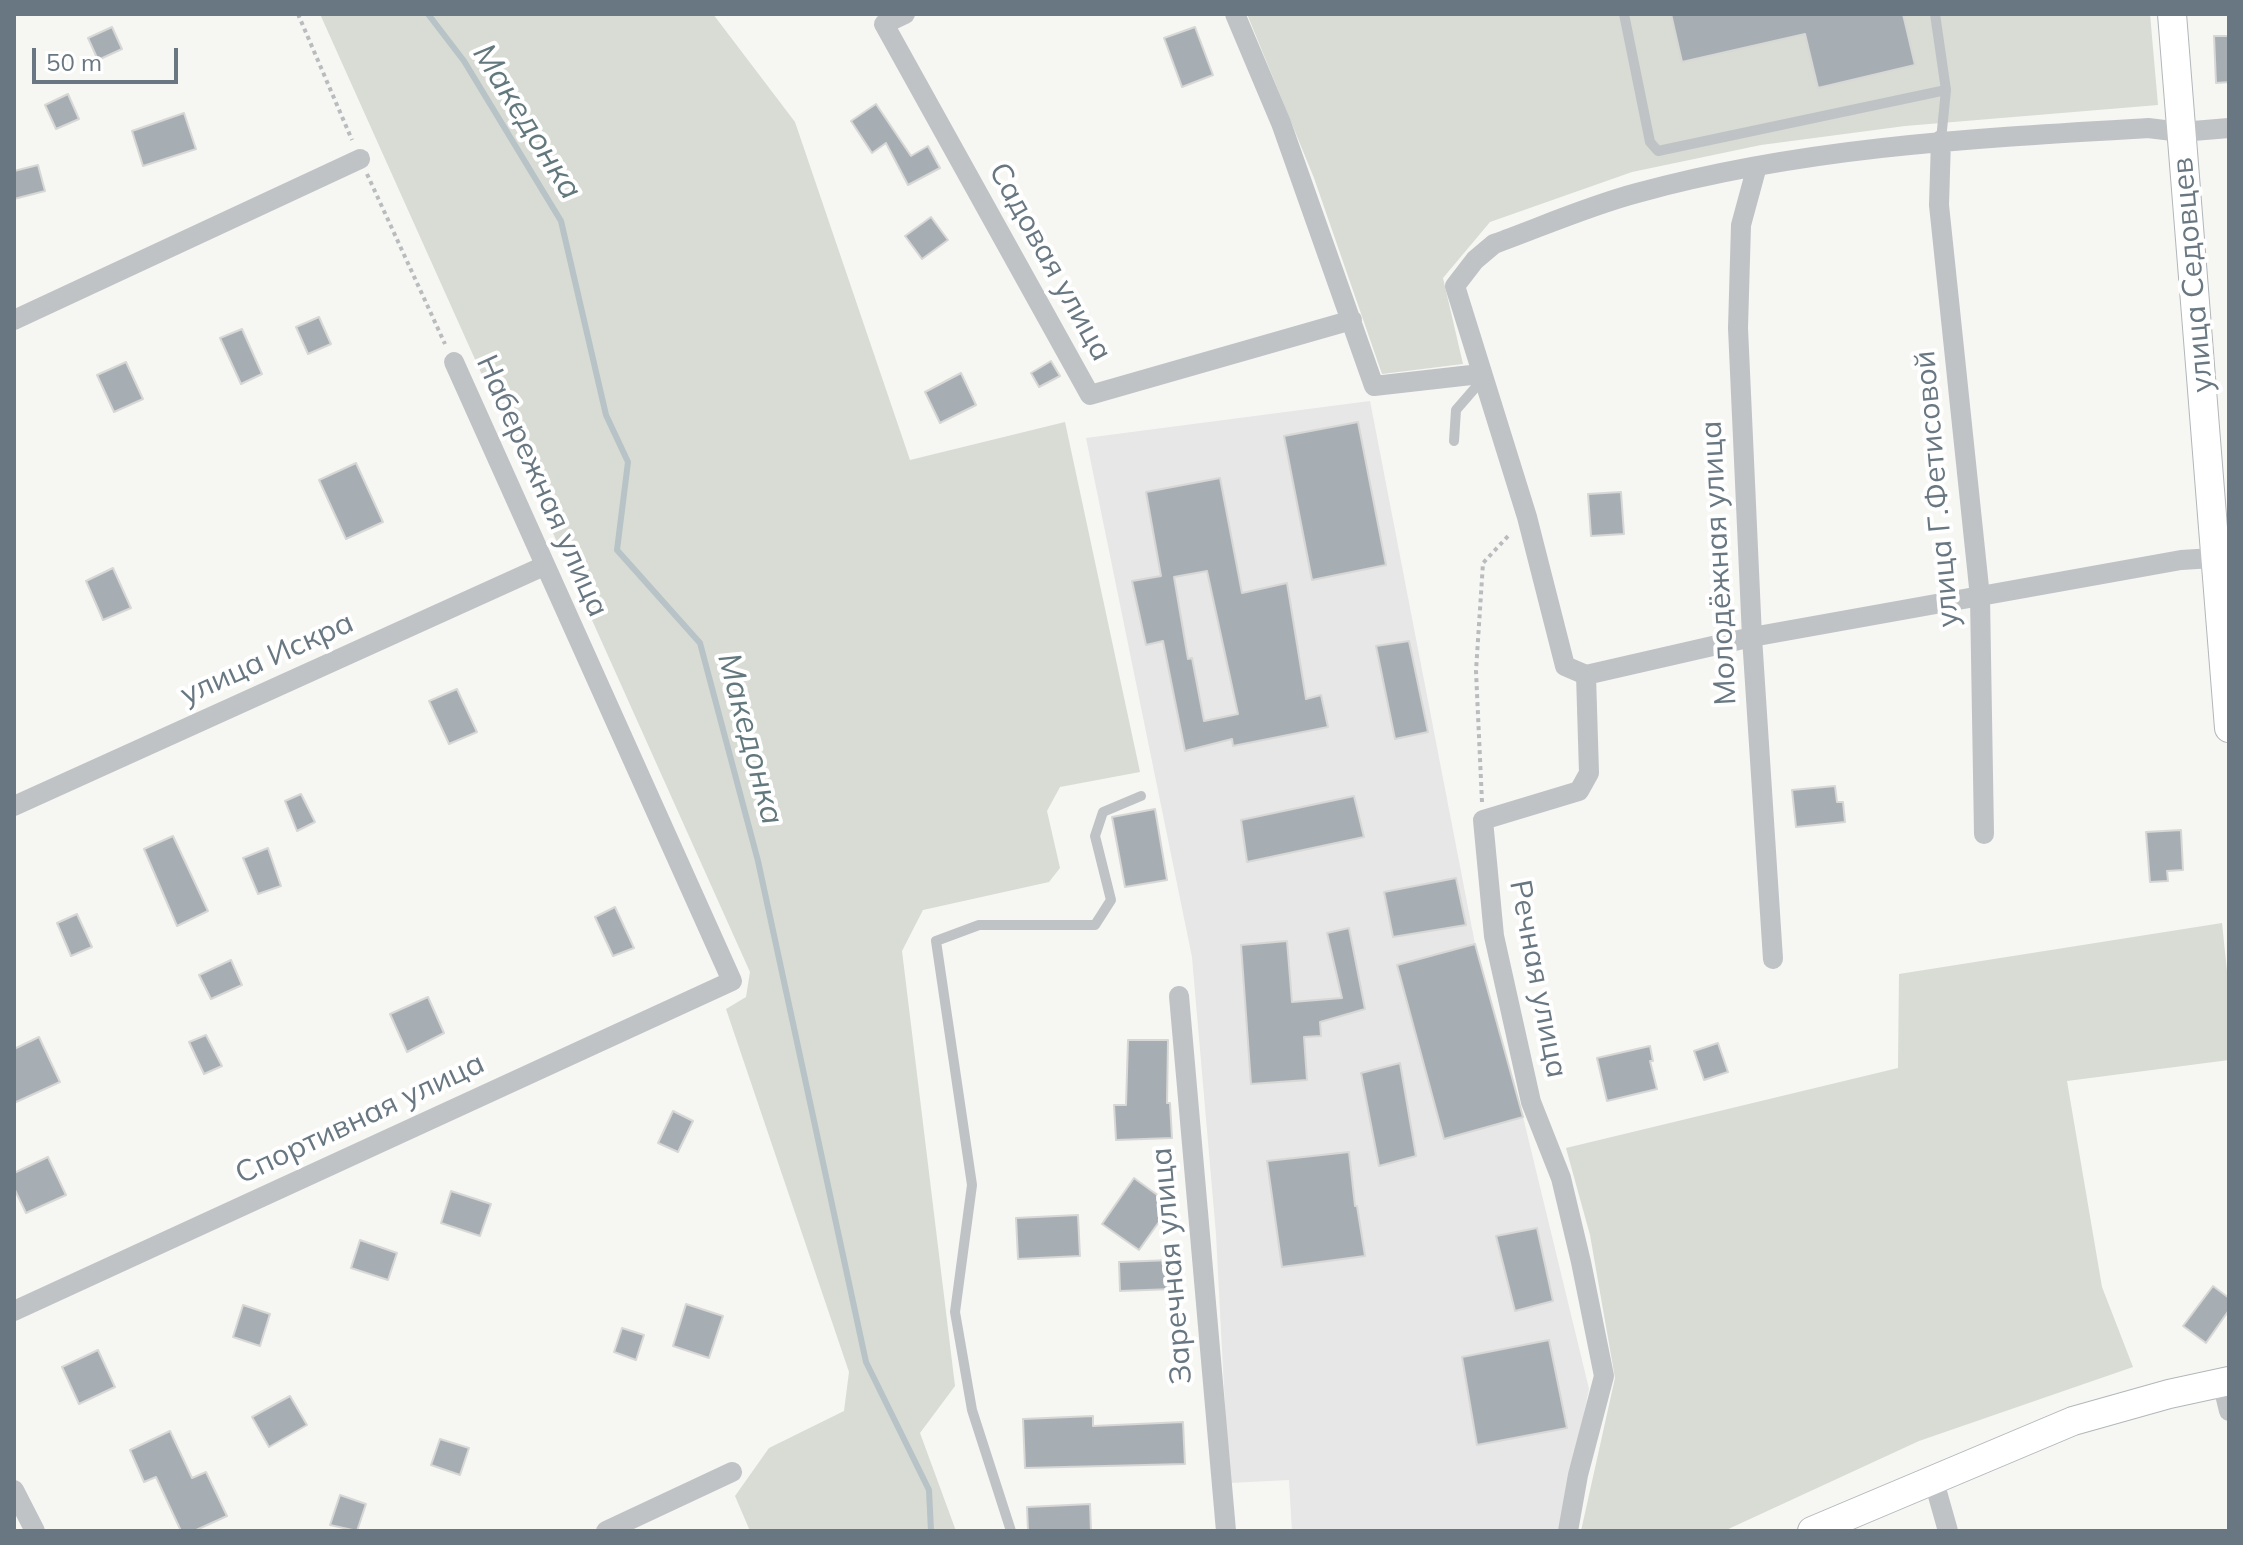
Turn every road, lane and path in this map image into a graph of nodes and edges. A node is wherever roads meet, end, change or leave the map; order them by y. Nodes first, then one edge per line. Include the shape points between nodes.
1 (298, 14) edge
2 (905, 14) edge
3 (1235, 14) edge
4 (1624, 14) edge
5 (1935, 14) edge
6 (2172, 14) edge
7 (881, 19) edge
8 (1946, 90) junction
9 (2229, 128) edge
10 (2181, 132) junction
11 (1941, 140) junction
12 (360, 159) junction
13 (1757, 166) junction
14 (14, 320) edge
15 (1352, 320) junction
16 (454, 362) joint
17 (1481, 377) junction
18 (1454, 441) dead end
19 (1527, 517) junction
20 (2222, 558) edge
21 (544, 566) junction
22 (1980, 597) junction
23 (1752, 637) junction
24 (1586, 675) junction
25 (2229, 728) edge
26 (1141, 796) dead end
27 (14, 806) edge
28 (1483, 820) junction
29 (1984, 834) dead end
30 (1773, 959) dead end
31 (732, 981) joint
32 (1179, 996) dead end
33 (14, 1311) edge
34 (2225, 1381) edge
35 (2229, 1411) edge
36 (732, 1472) dead end
37 (1933, 1478) junction
38 (14, 1490) edge
39 (35, 1531) edge
40 (606, 1531) edge
41 (1011, 1531) edge
42 (1226, 1531) edge
43 (1568, 1531) edge
44 (1812, 1531) edge
45 (1948, 1531) edge

1 - 12 path, Набережная улица
2 - 7 street, Садовая улица
3 - 15 street via 1281,123
4 - 8 lane via 1650,142 1658,151
5 - 8 lane
6 - 10 street, улица Седовцев
7 - 15 street, Садовая улица via 1090,395
8 - 11 lane
9 - 10 street
10 - 11 street via 2148,128
10 - 20 street, улица Седовцев
11 - 13 street
11 - 22 street, улица Г.Фетисовой via 1939,205
12 - 14 street
12 - 16 path, Набережная улица
13 - 17 street via 1635,193 1494,244 1455,286
13 - 23 street, Молодёжная улица via 1741,225 1738,328
15 - 17 street via 1374,386
16 - 21 street, Набережная улица
17 - 18 lane via 1456,410
17 - 19 street
19 - 24 street via 1565,666
19 - 28 path via 1483,563 1476,671
20 - 22 street via 2181,560
20 - 25 street, улица Седовцев
21 - 27 street, улица Искра
21 - 31 street, Набережная улица
22 - 23 street
22 - 29 street, улица Г.Фетисовой
23 - 24 street
23 - 30 street, Молодёжная улица
24 - 28 street via 1589,773 1579,791
26 - 41 lane via 1103,812 1095,836 1111,900 1095,925 979,925 936,941 972,1185 955,1312 972,1410
28 - 43 street, Речная улица via 1494,936 1531,1102 1561,1178 1604,1376
31 - 33 street, Спортивная улица
32 - 42 street, Заречная улица
34 - 35 street
34 - 37 street via 2073,1421
36 - 40 street
37 - 44 street
37 - 45 street
38 - 39 street

